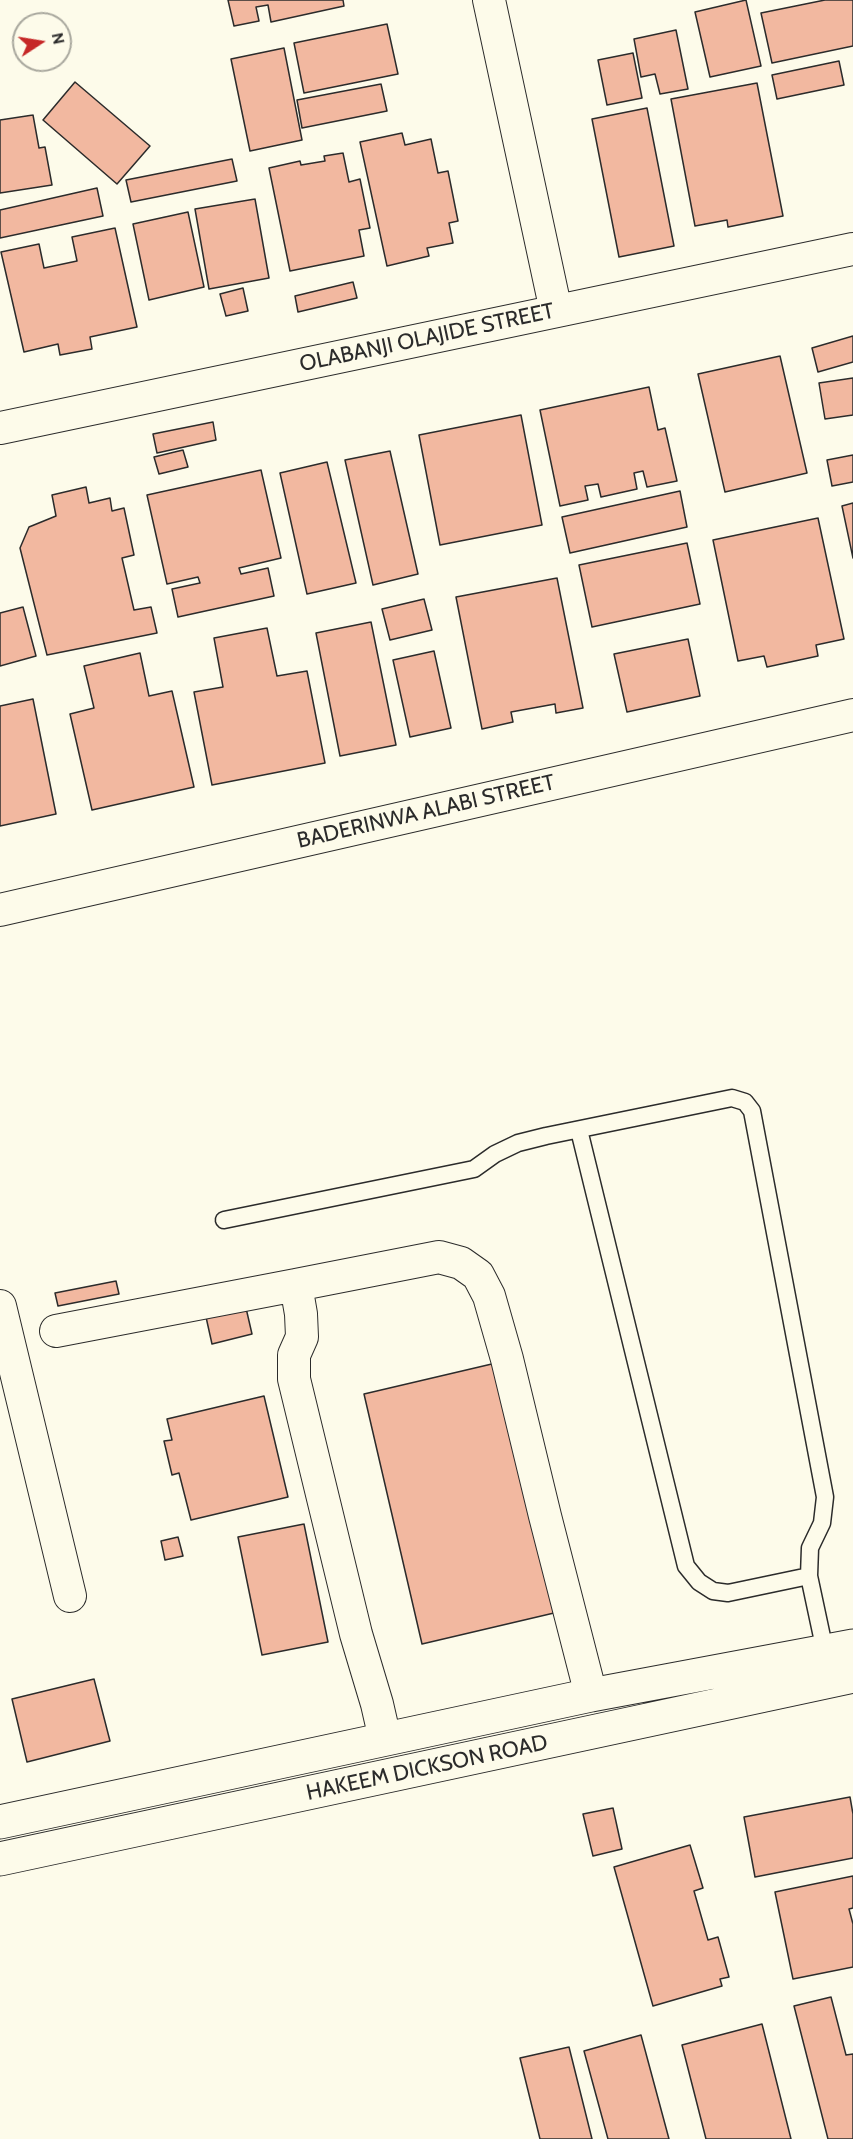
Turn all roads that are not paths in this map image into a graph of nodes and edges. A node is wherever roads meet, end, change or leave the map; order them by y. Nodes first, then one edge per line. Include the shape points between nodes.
1 (489, 0) edge
2 (853, 249) edge
3 (556, 311) junction
4 (0, 428) edge
5 (853, 715) edge
6 (0, 910) edge
7 (579, 1130) junction
8 (224, 1220) dead end
9 (296, 1285) junction
10 (0, 1306) edge
11 (56, 1331) dead end
12 (809, 1575) junction
13 (70, 1596) dead end
14 (839, 1648) edge
15 (853, 1676) edge
16 (591, 1695) junction
17 (385, 1739) junction
18 (0, 1822) edge
19 (0, 1859) edge

1 - 3 street
2 - 3 street, OLABANJI OLAJIDE STREET
3 - 4 street, OLABANJI OLAJIDE STREET
5 - 6 street, BADERINWA ALABI STREET
7 - 8 lane via 518,1143 474,1169
7 - 12 lane via 686,1566 713,1591 728,1593
7 - 12 lane via 732,1098 745,1102 752,1112 825,1497 822,1523 810,1548
9 - 11 street
9 - 16 street via 439,1257 461,1263 478,1275 489,1296 507,1359
9 - 17 street via 302,1337 294,1355 294,1378
10 - 13 street
12 - 14 lane
14 - 16 main road, HAKEEM DICKSON ROAD
15 - 19 main road, HAKEEM DICKSON ROAD
16 - 17 main road, HAKEEM DICKSON ROAD
17 - 18 main road, HAKEEM DICKSON ROAD

